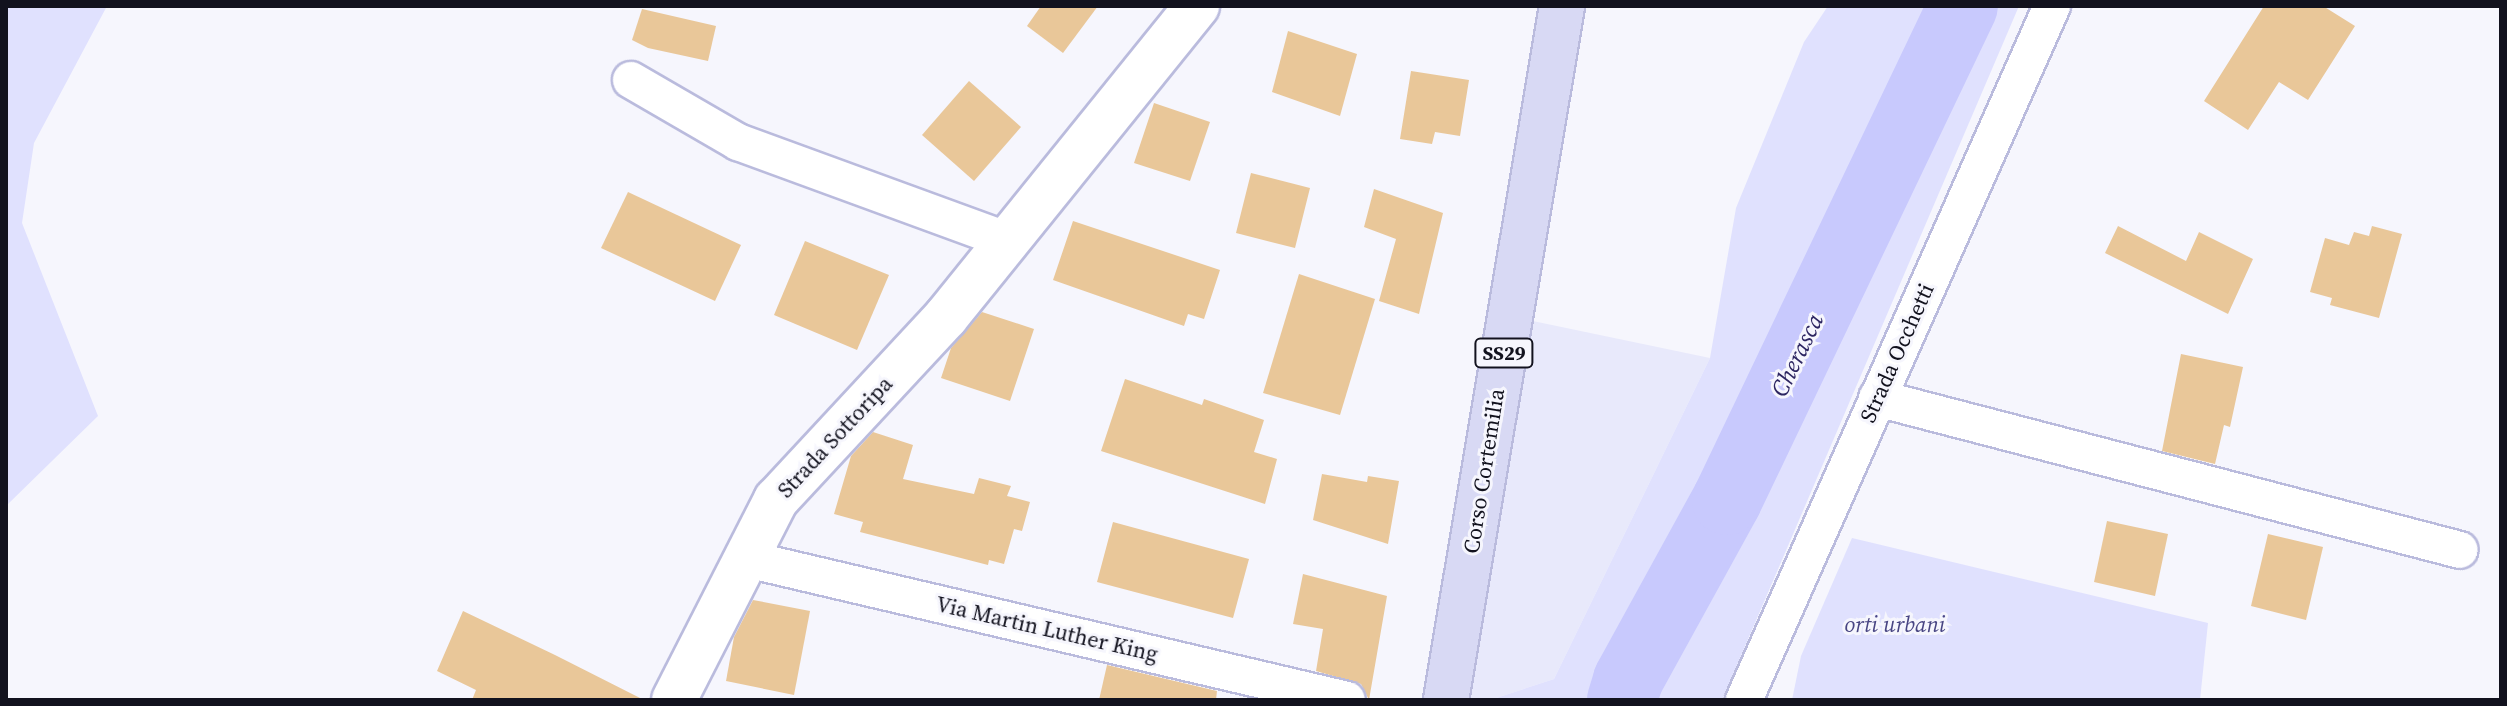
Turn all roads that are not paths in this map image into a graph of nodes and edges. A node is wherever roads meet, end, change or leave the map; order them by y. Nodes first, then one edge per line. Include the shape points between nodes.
1 (1197, 6) edge
2 (1562, 6) edge
3 (2052, 6) edge
4 (631, 80) dead end
5 (1009, 241) junction
6 (1877, 398) junction
7 (2460, 550) dead end
8 (747, 559) junction
9 (674, 700) edge
10 (1347, 700) edge
11 (1446, 700) edge
12 (1744, 700) edge

1 - 5 street, Strada Sottoripa
2 - 11 main road, Corso Cortemilia / SS29
3 - 6 street, Strada Occhetti
4 - 5 street via 738,142
5 - 8 street, Strada Sottoripa via 776,500
6 - 7 street
6 - 12 street, Strada Occhetti
8 - 9 street, Strada Sottoripa
8 - 10 street, Via Martin Luther King

